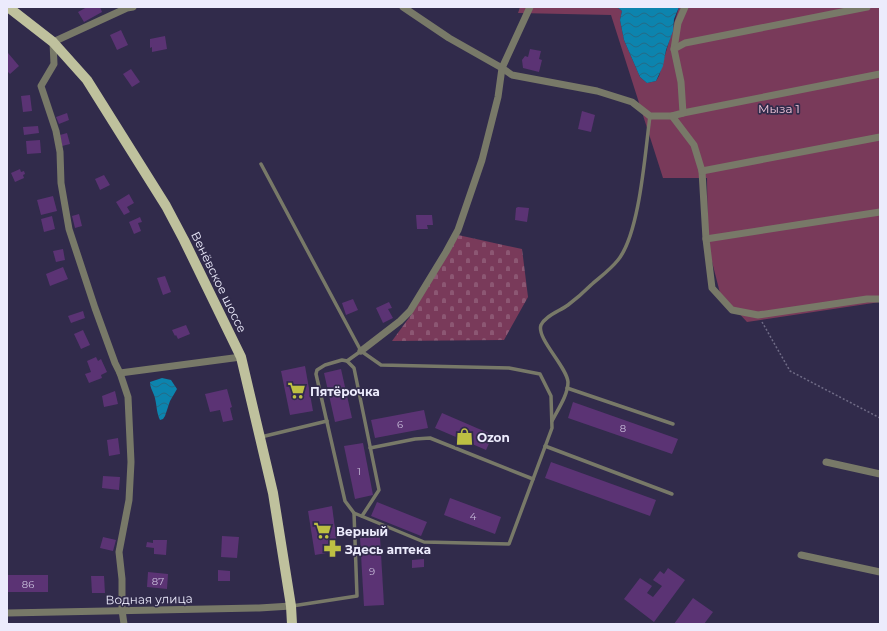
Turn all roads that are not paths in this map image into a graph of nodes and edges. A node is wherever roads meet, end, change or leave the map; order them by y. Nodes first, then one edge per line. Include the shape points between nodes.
1 (8, 7) edge
2 (133, 7) edge
3 (403, 7) edge
4 (530, 7) edge
5 (685, 7) edge
6 (867, 7) edge
7 (53, 42) junction
8 (674, 49) junction
9 (502, 68) junction
10 (880, 74) edge
11 (683, 113) junction
12 (650, 116) junction
13 (672, 116) junction
14 (880, 137) edge
15 (261, 164) dead end
16 (702, 171) junction
17 (880, 212) edge
18 (706, 239) junction
19 (880, 298) edge
20 (361, 351) junction
21 (241, 357) junction
22 (347, 361) junction
23 (120, 373) junction
24 (567, 388) junction
25 (327, 421) junction
26 (551, 422) junction
27 (673, 424) dead end
28 (260, 437) junction
29 (545, 446) junction
30 (370, 448) junction
31 (826, 462) dead end
32 (880, 474) edge
33 (533, 479) junction
34 (672, 494) dead end
35 (354, 513) junction
36 (362, 516) junction
37 (800, 555) dead end
38 (880, 572) edge
39 (291, 606) junction
40 (122, 610) junction
41 (7, 613) edge
42 (124, 624) edge
43 (292, 624) edge

1 - 7 main road, Венёвское шоссе
2 - 7 street
3 - 9 street via 449,38
4 - 9 street
5 - 8 street via 678,23
6 - 8 street via 685,43
7 - 21 main road, Венёвское шоссе via 87,80 166,206
7 - 23 street via 54,64 41,86 56,131 69,229
8 - 11 street via 681,82
9 - 12 street via 512,75 597,90 632,102
9 - 20 street via 498,97 482,160 458,230 410,311
10 - 11 street
11 - 13 street
12 - 13 street
12 - 24 lane via 637,209 622,254 578,297 541,325 543,338 566,375
13 - 16 street via 694,145
14 - 16 street
15 - 20 lane
16 - 18 street
17 - 18 street
18 - 19 street via 712,288 732,310 758,315
20 - 22 lane
20 - 26 lane via 381,365 509,368 540,374 550,396
21 - 23 street
21 - 28 main road, Венёвское шоссе
22 - 25 lane via 325,365 317,370 317,381
22 - 30 lane via 354,368
23 - 40 street via 128,397 131,462 129,500 120,552
24 - 26 lane
24 - 27 lane
25 - 28 lane
25 - 35 lane via 345,500
26 - 29 lane via 552,428
28 - 39 main road, Венёвское шоссе via 273,493
29 - 33 lane
29 - 34 lane
30 - 33 lane via 430,438
30 - 36 lane via 379,490
31 - 32 street
33 - 36 lane via 509,544 424,542
35 - 36 lane
35 - 39 lane via 357,596
37 - 38 street
39 - 40 street, Водная улица
39 - 43 main road, Венёвское шоссе
40 - 41 street, Водная улица
40 - 42 street

